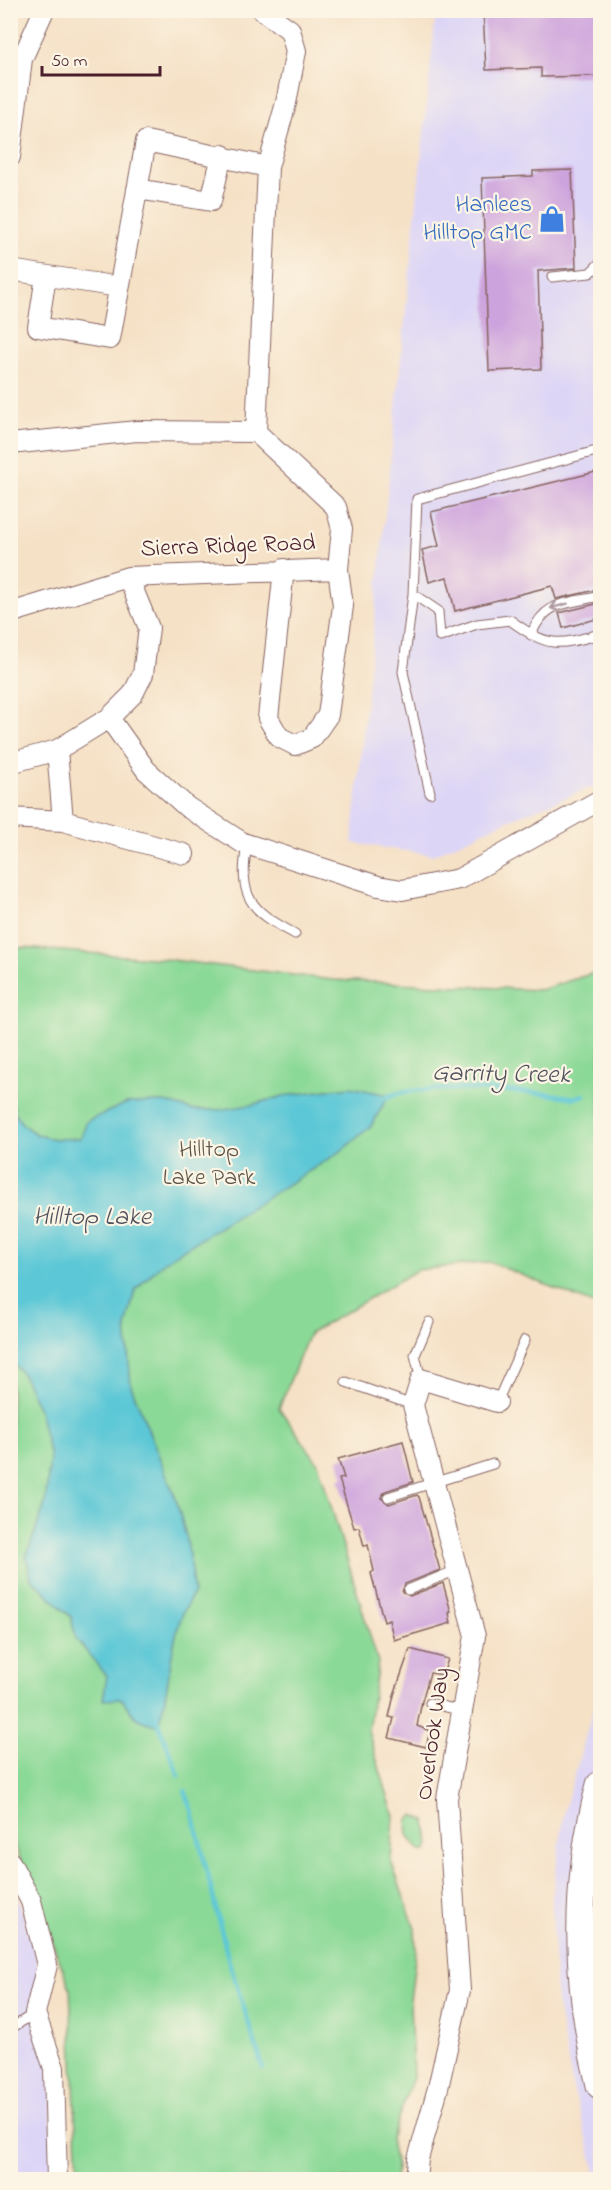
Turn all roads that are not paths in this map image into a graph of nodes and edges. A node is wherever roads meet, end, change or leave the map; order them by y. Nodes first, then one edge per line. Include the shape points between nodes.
1 (44, 10) edge
2 (262, 10) edge
3 (16, 56) edge
4 (222, 155) junction
5 (10, 157) edge
6 (268, 166) junction
7 (137, 189) junction
8 (600, 263) edge
9 (10, 270) edge
10 (46, 276) junction
11 (552, 277) dead end
12 (118, 287) junction
13 (256, 432) junction
14 (10, 444) edge
15 (600, 450) edge
16 (284, 569) junction
17 (338, 569) junction
18 (128, 577) junction
19 (414, 594) junction
20 (600, 596) edge
21 (10, 613) edge
22 (600, 634) edge
23 (531, 635) junction
24 (109, 718) junction
25 (57, 750) junction
26 (10, 763) edge
27 (430, 793) dead end
28 (600, 800) edge
29 (10, 818) edge
30 (63, 821) junction
31 (248, 844) junction
32 (184, 854) dead end
33 (295, 934) dead end
34 (429, 1322) dead end
35 (525, 1340) dead end
36 (421, 1379) junction
37 (346, 1382) dead end
38 (497, 1402) joint
39 (413, 1405) junction
40 (493, 1464) dead end
41 (435, 1482) junction
42 (388, 1497) dead end
43 (459, 1569) junction
44 (408, 1590) dead end
45 (430, 1703) dead end
46 (462, 1711) junction
47 (600, 1785) edge
48 (10, 1862) edge
49 (35, 2013) junction
50 (10, 2029) edge
51 (600, 2085) edge
52 (57, 2180) edge
53 (416, 2180) edge

1 - 3 street
2 - 6 street via 290,30 296,51
3 - 5 street
4 - 6 street
4 - 7 street via 211,201
4 - 7 street via 146,141
6 - 13 street
7 - 12 street
8 - 11 lane via 590,273
9 - 10 street
10 - 12 street
10 - 12 street via 38,327 110,339
13 - 14 street via 137,431
13 - 17 street, Sierra Ridge Road via 336,507 342,529
15 - 19 lane via 417,499
16 - 17 street, Sierra Ridge Road
16 - 17 street via 268,718 279,737 295,745 312,738 328,715 343,606
16 - 18 street, Sierra Ridge Road
18 - 21 street, Sierra Ridge Road
18 - 24 street, Sierra Ridge Road via 149,628 148,650 143,674 133,694
19 - 23 lane via 438,610 440,637 477,624 510,620
19 - 27 lane via 403,672
20 -> 23 lane via 549,609 538,618
22 - 23 lane via 560,645
24 - 25 street, Sierra Ridge Road
24 - 31 street via 146,770 187,807
25 - 26 street, Sierra Ridge Road
25 - 30 street
28 - 31 street via 459,879 402,890 378,886
29 - 30 street
30 - 32 street
31 - 33 lane via 244,882 256,910
34 - 36 lane via 415,1355
35 - 38 lane
36 - 38 street
36 - 39 street
37 - 39 lane
39 - 41 street, Overlook Way
40 - 41 lane
41 - 42 lane
41 - 43 street, Overlook Way
43 - 44 lane
43 - 46 street, Overlook Way via 475,1636
45 - 46 lane
46 - 53 street, Overlook Way via 447,1799 460,1990
47 - 51 street via 583,1873 579,1934 585,2012
48 - 49 street via 31,1901 47,1965
49 - 50 lane
49 - 52 street via 54,2068

